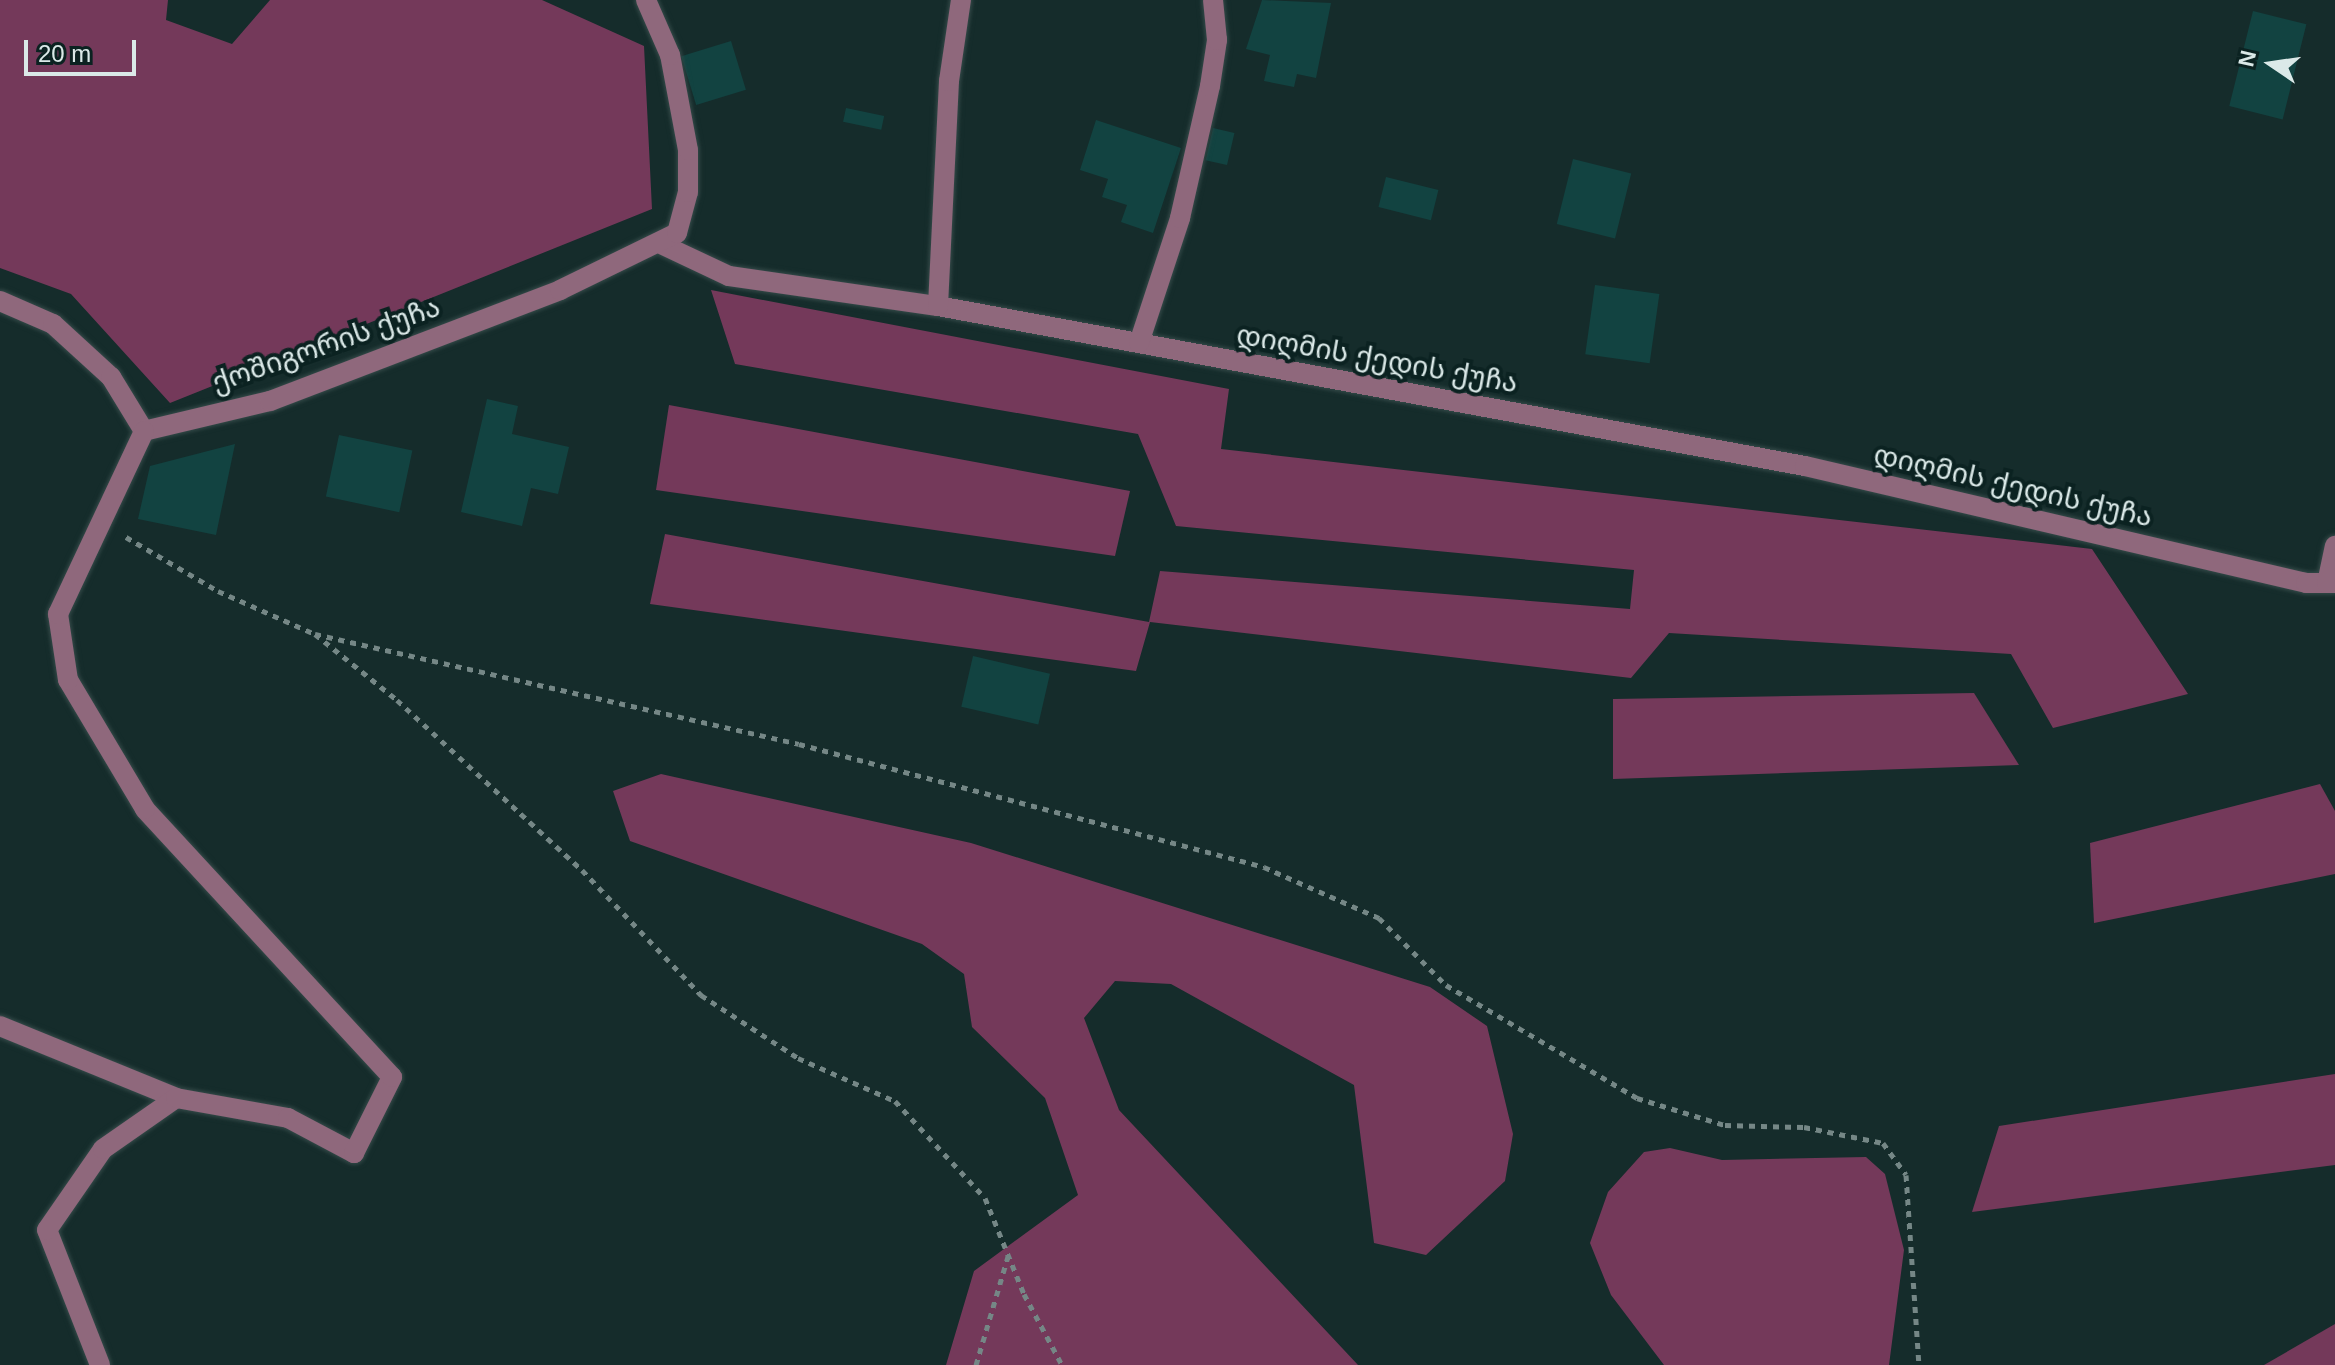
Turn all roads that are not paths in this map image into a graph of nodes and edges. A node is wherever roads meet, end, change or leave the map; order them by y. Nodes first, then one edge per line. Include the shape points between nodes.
1 (646, 0) edge
2 (961, 0) edge
3 (1213, 0) edge
4 (663, 245) junction
5 (0, 301) edge
6 (938, 306) junction
7 (1139, 343) junction
8 (144, 431) junction
9 (2335, 546) edge
10 (2331, 583) edge
11 (0, 1026) edge
12 (176, 1098) junction
13 (100, 1365) edge

1 - 4 street via 670,55 688,150 688,192 677,233
2 - 6 street via 949,81
3 - 7 street via 1217,40 1210,86 1180,218
4 - 6 street, დიღმის ქედის ქუჩა via 729,276
4 - 8 street, ქოშიგორის ქუჩა via 270,401
5 - 8 street via 53,324 111,377
6 - 7 street, დიღმის ქედის ქუჩა
7 - 10 street, დიღმის ქედის ქუჩა via 1805,466
8 - 12 street via 58,614 68,680 145,809 392,1077 354,1153 288,1118
9 - 10 street
11 - 12 street
12 - 13 street via 103,1149 47,1230

